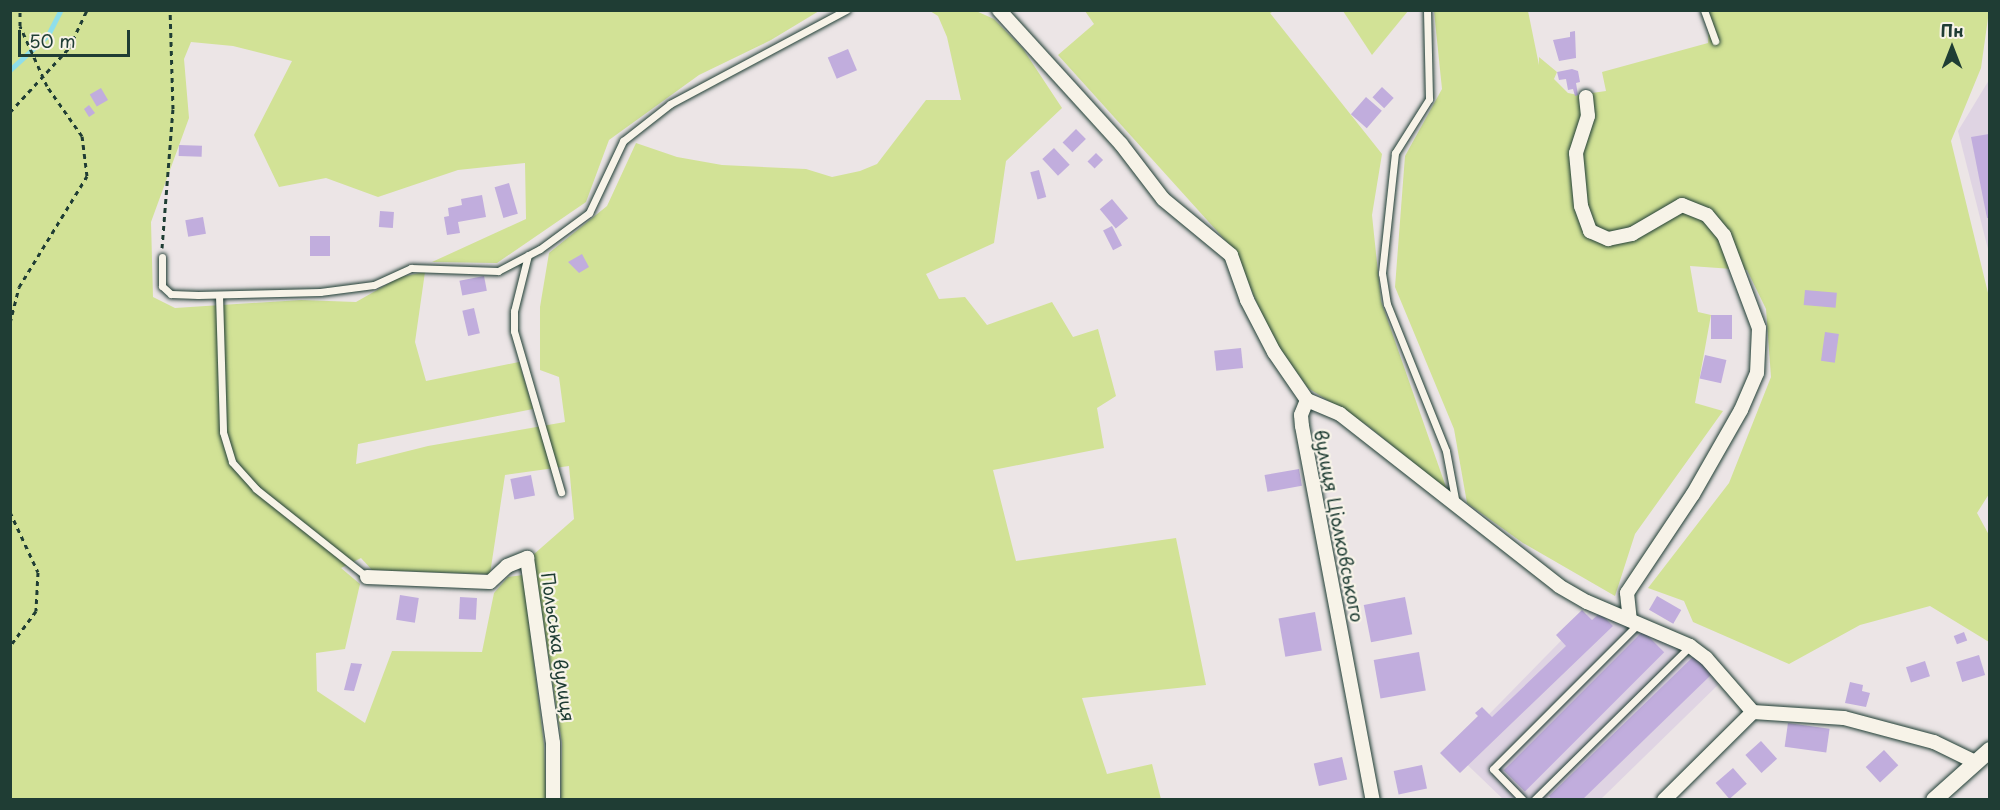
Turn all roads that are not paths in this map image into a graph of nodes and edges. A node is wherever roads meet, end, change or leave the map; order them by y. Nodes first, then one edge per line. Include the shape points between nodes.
1 (846, 10) edge
2 (999, 10) edge
3 (1427, 10) edge
4 (1704, 10) edge
5 (1715, 41) dead end
6 (1586, 97) dead end
7 (528, 255) junction
8 (162, 257) road end
9 (219, 295) junction
10 (1307, 400) junction
11 (561, 492) dead end
12 (1456, 507) junction
13 (367, 577) joint
14 (1634, 622) junction
15 (1690, 646) junction
16 (1753, 712) junction
17 (1989, 750) edge
18 (1975, 762) junction
19 (553, 800) edge
20 (1372, 800) edge
21 (1523, 800) edge
22 (1534, 800) edge
23 (1664, 800) edge
24 (1934, 800) edge

1 - 7 lane via 670,104 623,141 589,213
2 - 10 street via 1121,144 1163,198 1232,255 1247,300 1274,352
3 - 12 lane via 1429,99 1395,153 1382,273 1387,304 1446,451
4 - 5 lane
6 - 14 street via 1588,116 1576,153 1581,206 1590,231 1608,239 1632,234 1682,204 1707,215 1724,235 1759,328 1757,373 1741,410 1693,494 1628,593
7 - 9 lane via 498,271 411,268 374,285 320,292
7 - 11 lane via 514,311 514,331
8 - 9 lane via 162,286 171,294
9 - 13 lane via 223,432 232,462 256,489
10 - 12 street via 1340,414
10 - 20 street, вулиця Ціолковського via 1300,415
12 - 14 street via 1559,586
13 - 19 street, Польська вулиця via 490,582 507,566 527,558 553,743
14 - 15 street
14 - 21 lane via 1493,769
15 - 16 street via 1706,658
15 - 22 lane
16 - 18 street via 1845,718 1934,742
16 - 23 street
17 - 18 street
18 - 24 street

